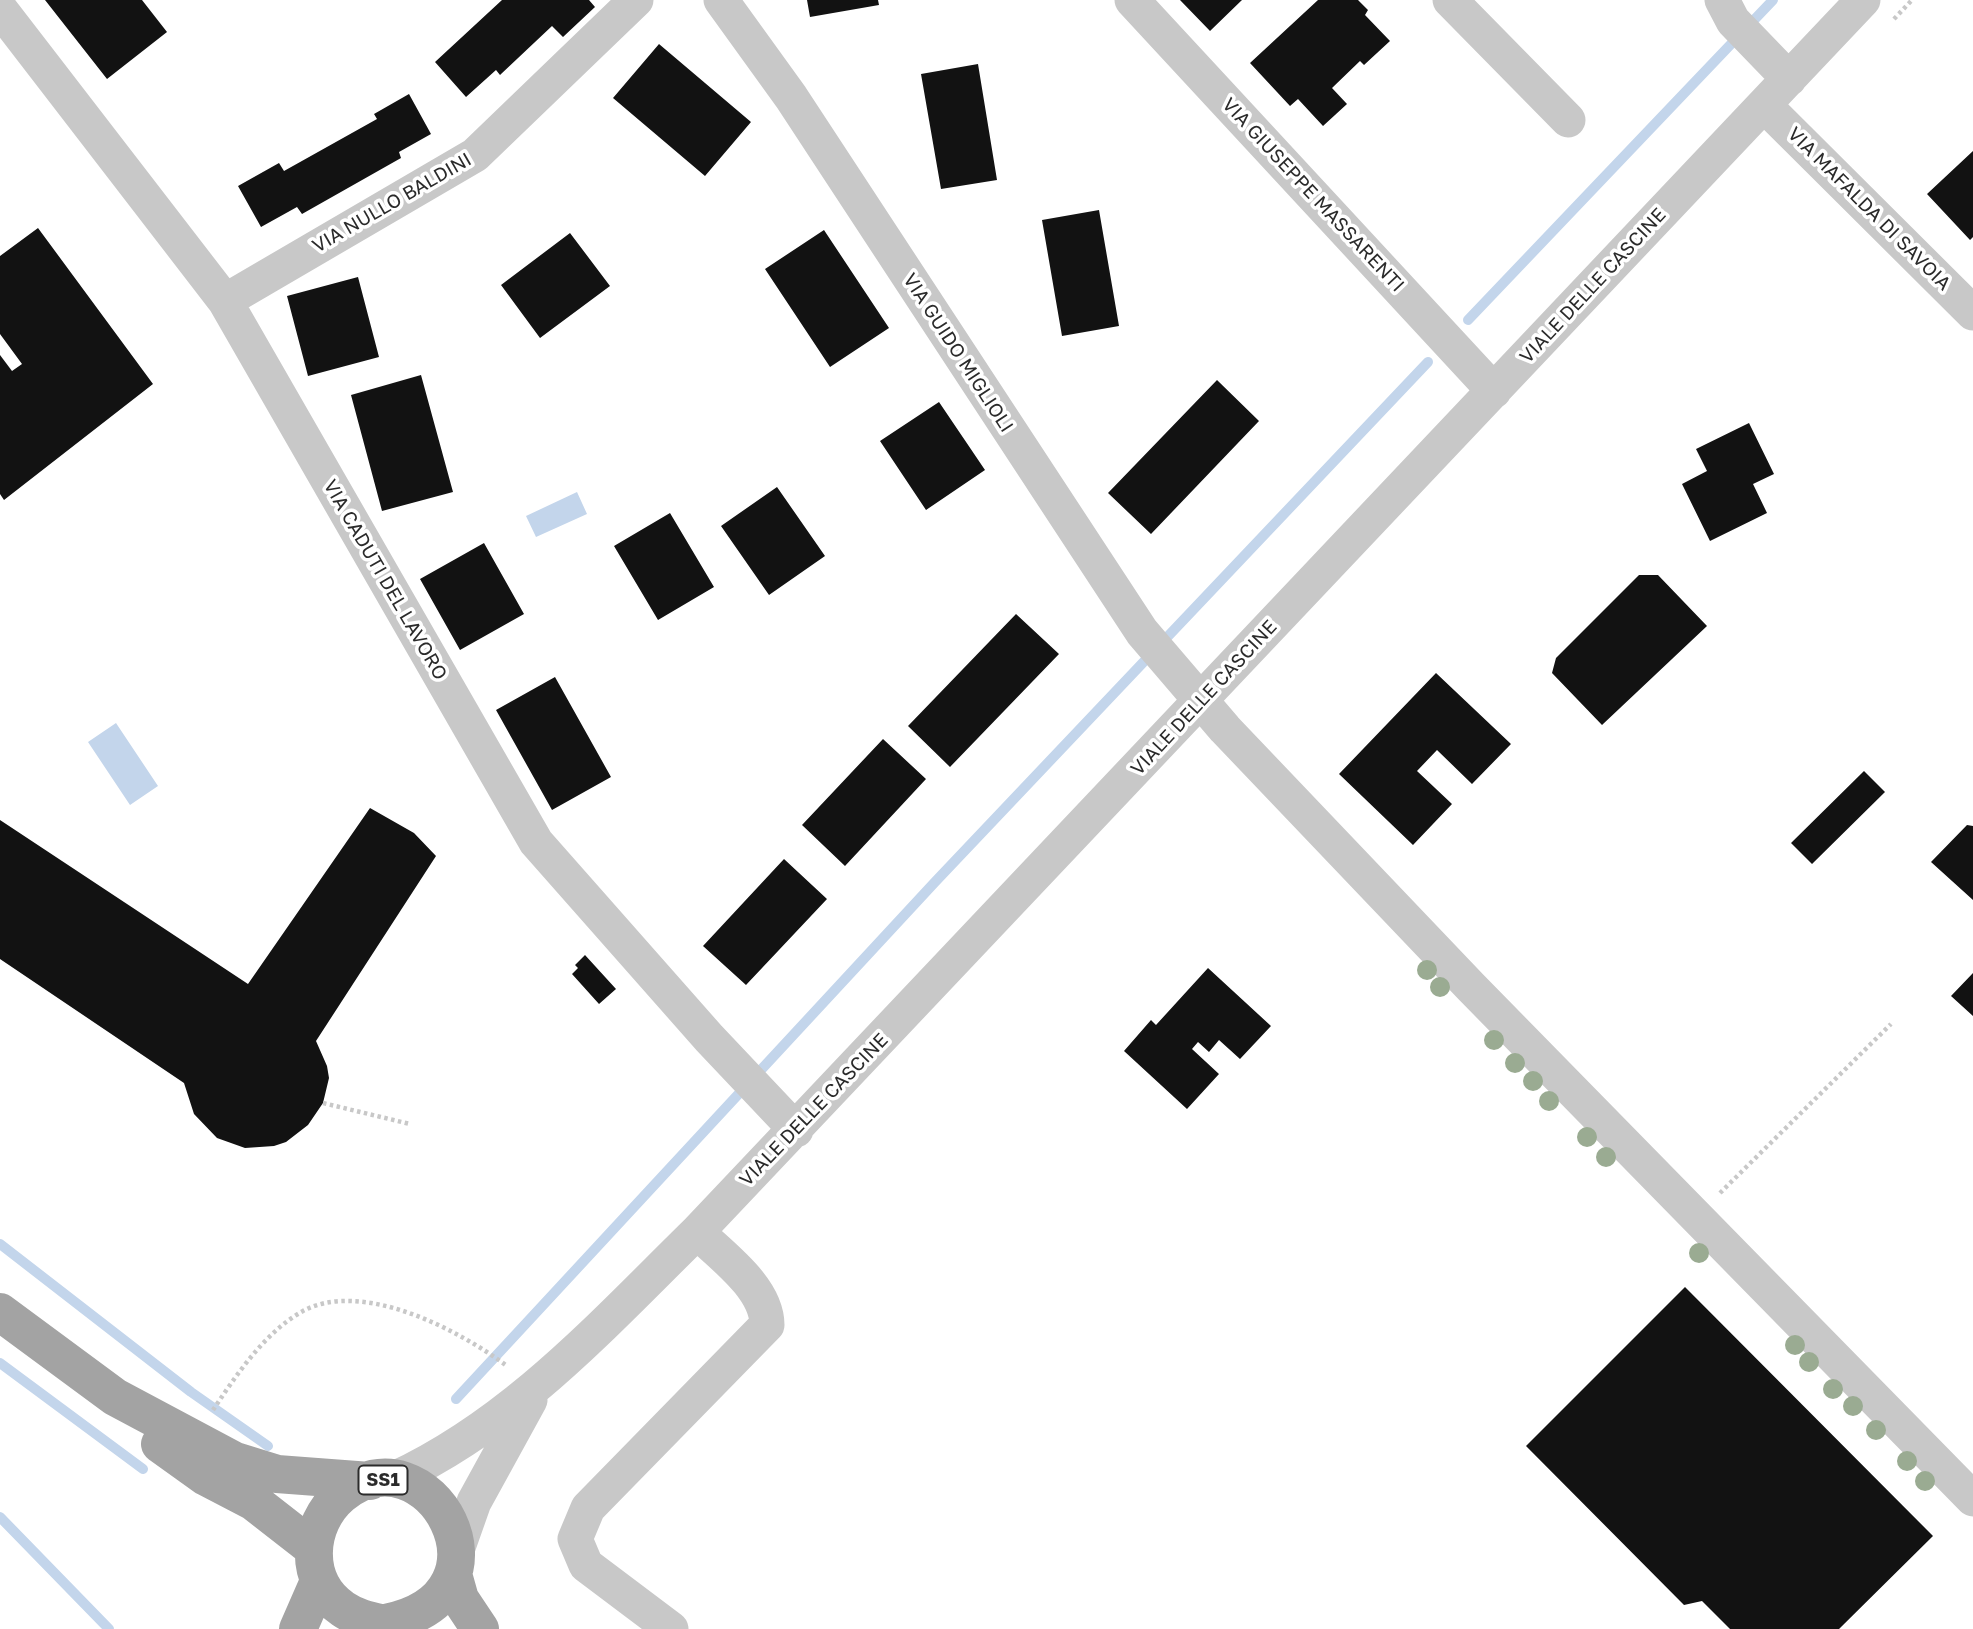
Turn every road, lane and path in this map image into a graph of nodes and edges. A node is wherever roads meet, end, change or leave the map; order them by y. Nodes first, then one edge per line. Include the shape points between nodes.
1 (636, 0) edge
2 (721, 0) edge
3 (1132, 0) edge
4 (1450, 0) edge
5 (1863, 0) edge
6 (0, 9) edge
7 (1737, 22) edge
8 (1788, 79) junction
9 (1764, 106) junction
10 (1567, 120) dead end
11 (225, 301) junction
12 (1973, 313) edge
13 (1494, 391) junction
14 (1202, 700) junction
15 (1891, 1024) dead end
16 (323, 1103) dead end
17 (784, 1118) junction
18 (410, 1125) dead end
19 (1695, 1218) junction
20 (697, 1232) junction
21 (0, 1312) edge
22 (504, 1363) dead end
23 (537, 1388) junction
24 (115, 1397) junction
25 (219, 1401) dead end
26 (382, 1480) junction
27 (1973, 1499) edge
28 (316, 1564) junction
29 (454, 1564) junction
30 (380, 1626) edge
31 (298, 1629) edge
32 (480, 1629) edge
33 (671, 1629) edge

1 - 11 street, VIA NULLO BALDINI via 475,155
2 - 14 street, VIA GUIDO MIGLIOLI via 792,97 1142,632
3 - 13 street, VIA GIUSEPPE MASSARENTI
4 - 10 street
5 - 8 street, VIALE DELLE CASCINE
6 - 11 street, VIA CADUTI DEL LAVORO
7 - 8 street
8 - 9 street, VIALE DELLE CASCINE
9 - 12 street, VIA MAFALDA DI SAVOIA
9 - 13 street, VIALE DELLE CASCINE
11 - 17 street, VIA CADUTI DEL LAVORO via 536,842
13 - 14 street, VIALE DELLE CASCINE
14 - 17 street, VIALE DELLE CASCINE
14 - 19 street, VIA GUIDO MIGLIOLI via 1234,739
15 - 19 path
16 - 18 path
17 - 20 street, VIALE DELLE CASCINE
19 - 27 street, VIA GUIDO MIGLIOLI
20 - 23 street, VIALE DELLE CASCINE
20 - 33 street via 758,1294 767,1311 767,1325 588,1508 575,1539 586,1565
21 - 24 main road
22 - 25 path via 453,1330 412,1314 331,1301 304,1311 276,1330
23 - 26 street, VIALE DELLE CASCINE via 458,1446
23 - 29 street, VIALE DELLE CASCINE via 474,1502
24 - 26 main road, SS1 via 246,1466 297,1476
24 - 28 main road via 172,1454 254,1502
26 - 28 main road, SS1 via 348,1489 330,1504 318,1524
26 - 29 main road, SS1 via 414,1485 432,1496 454,1532
28 - 30 main road via 341,1608
28 - 31 main road
29 - 30 main road via 442,1593 427,1609
29 - 32 main road, SS1 via 460,1598

